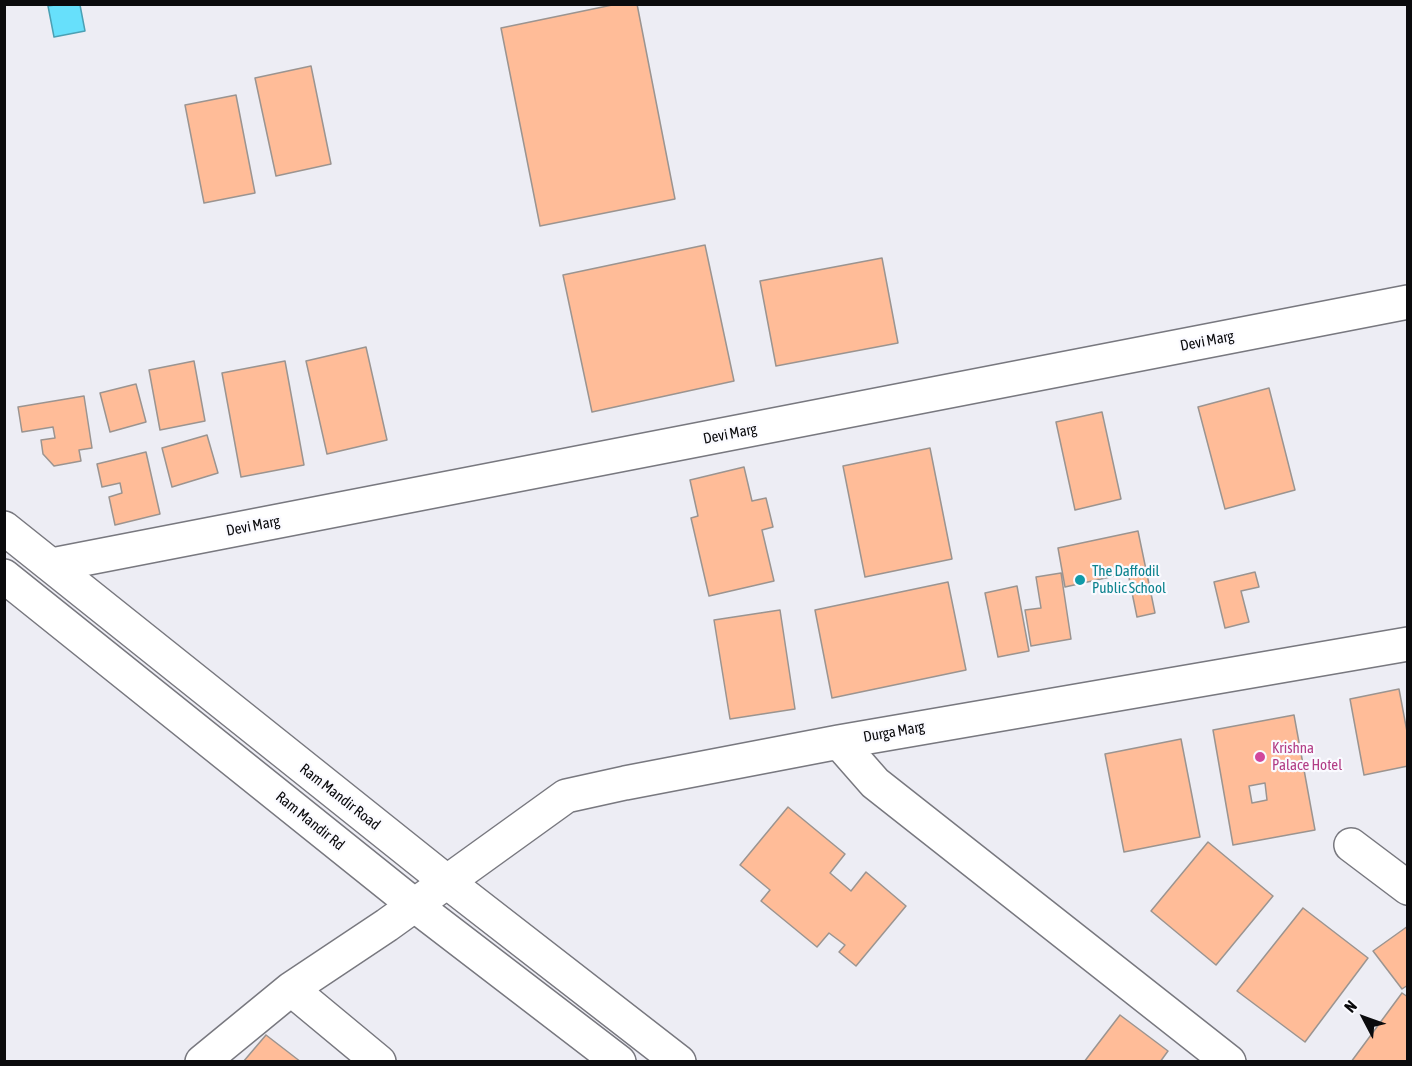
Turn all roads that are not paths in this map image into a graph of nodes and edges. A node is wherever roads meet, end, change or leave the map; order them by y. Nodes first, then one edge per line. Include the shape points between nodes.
1 (1407, 302) edge
2 (4, 528) edge
3 (44, 558) junction
4 (6, 577) edge
5 (1407, 644) edge
6 (839, 742) junction
7 (1351, 845) dead end
8 (446, 881) junction
9 (1407, 888) edge
10 (413, 904) junction
11 (291, 989) junction
12 (202, 1062) edge
13 (379, 1062) edge
14 (619, 1062) edge
15 (680, 1062) edge
16 (1229, 1062) edge

1 - 3 street, Devi Marg
2 - 3 street, Ram Mandir Road
3 - 4 street
3 - 8 street, Ram Mandir Road
4 - 10 street, Ram Mandir Rd
5 - 6 street, Durga Marg
6 - 8 street, Durga Marg via 566,796
6 - 16 street via 875,783
7 - 9 street
8 - 10 street, Durga Marg
8 - 15 street, Ram Mandir Road
10 - 11 street, Durga Marg
10 - 14 street, Ram Mandir Rd
11 - 12 street, Durga Marg
11 - 13 street

